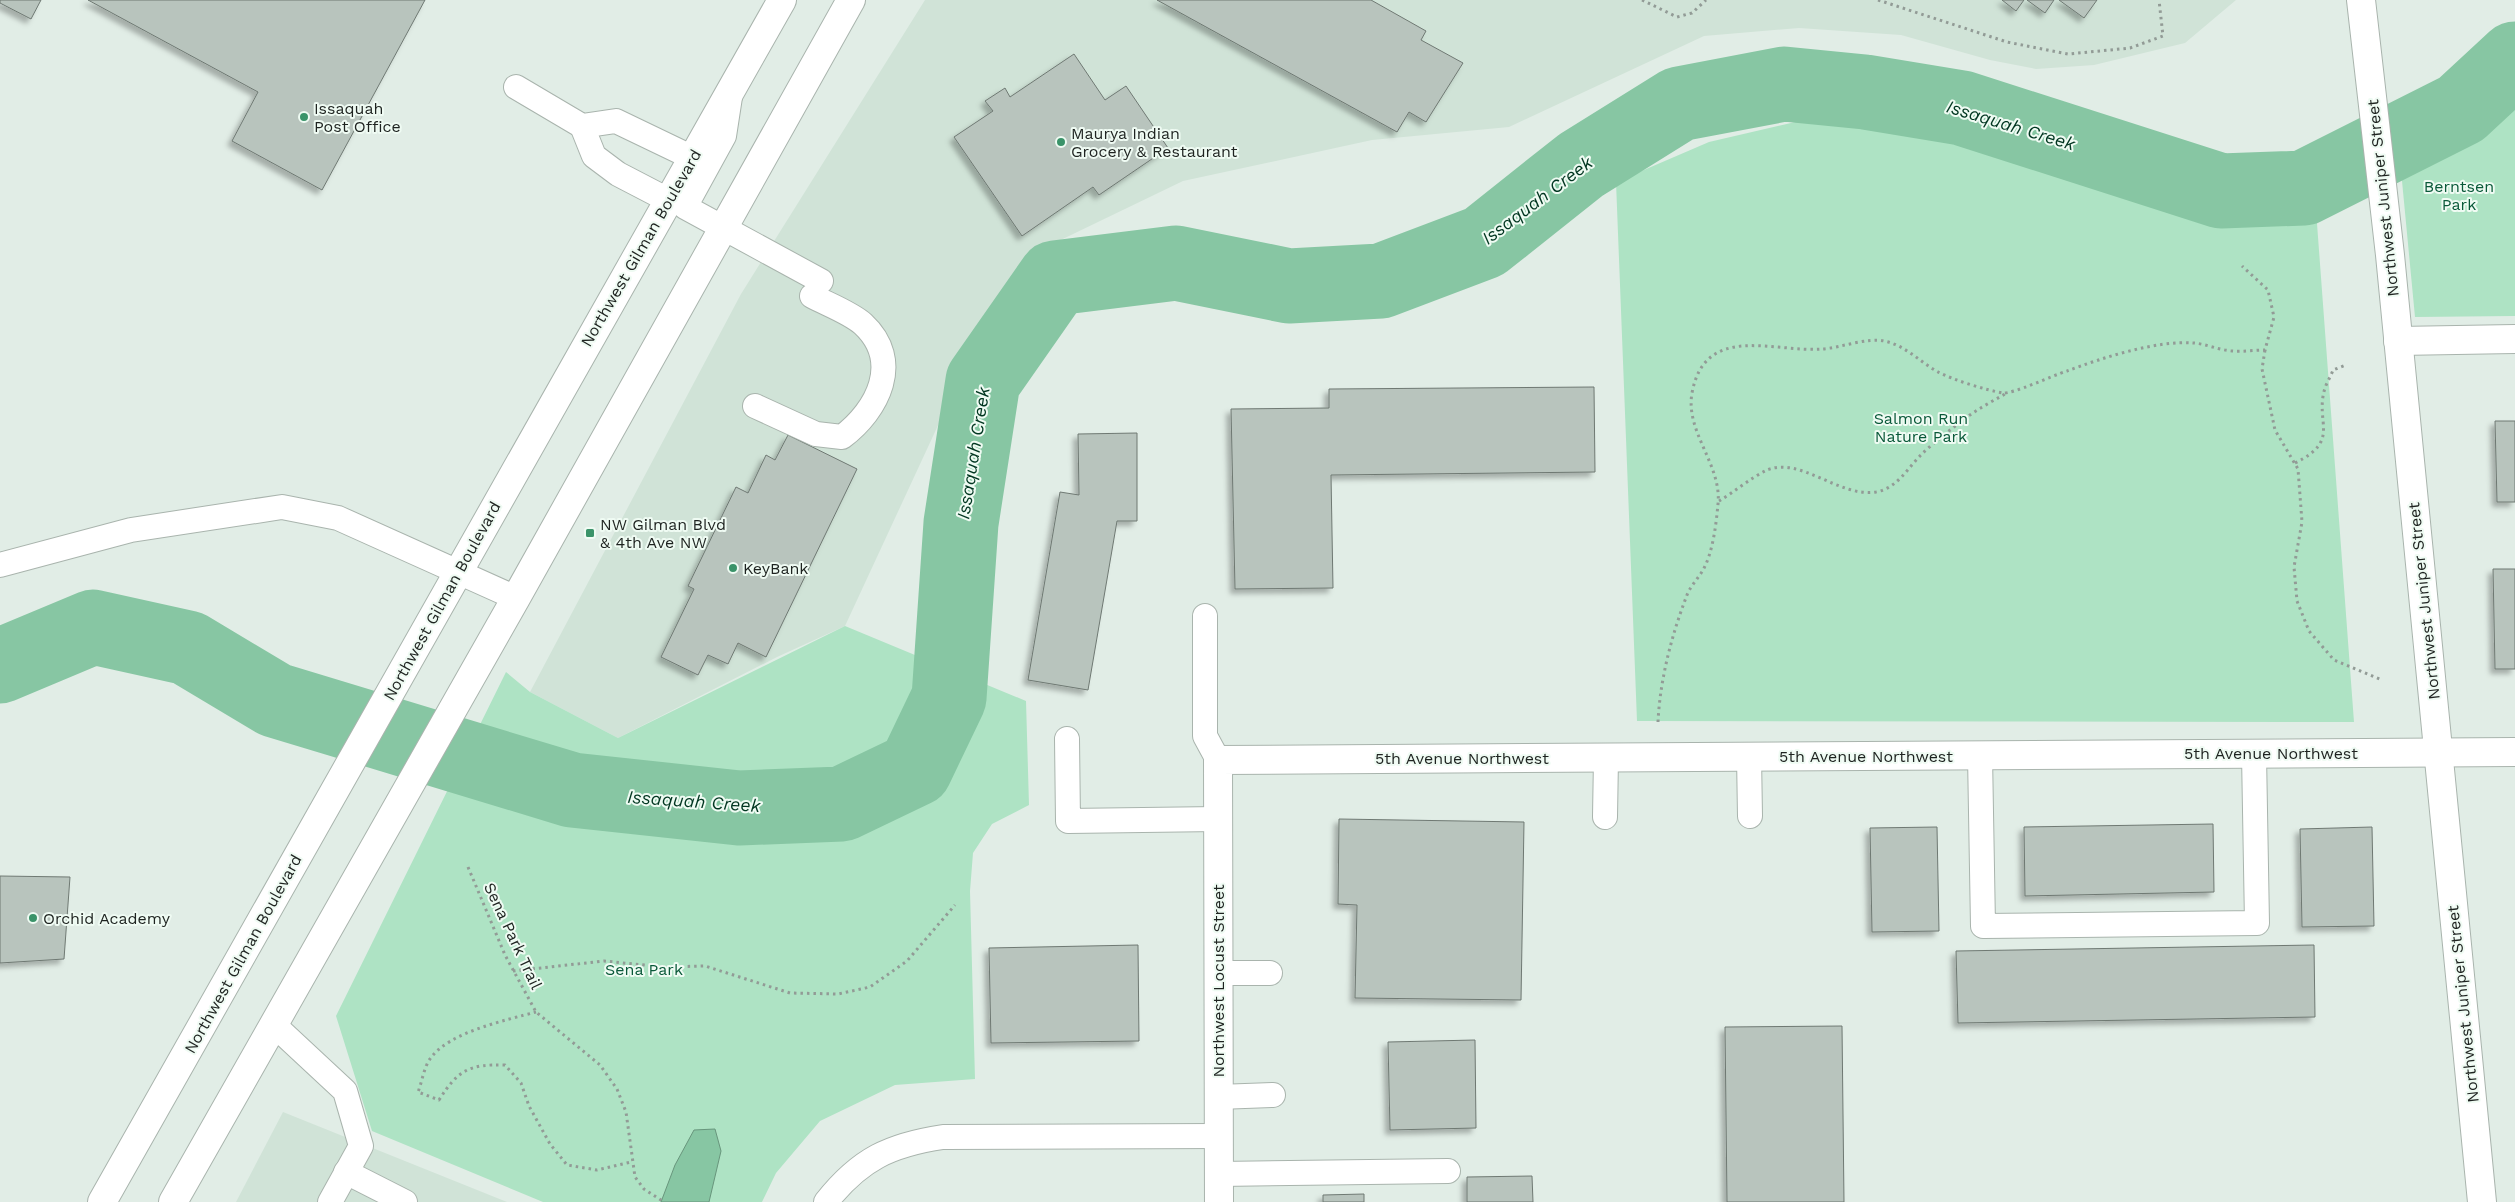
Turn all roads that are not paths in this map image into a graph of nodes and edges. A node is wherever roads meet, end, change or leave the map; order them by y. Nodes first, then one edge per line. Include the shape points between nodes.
1 (782, 0) edge
2 (851, 0) edge
3 (2362, 3) edge
4 (516, 88) dead end
5 (731, 89) junction
6 (582, 126) junction
7 (693, 158) junction
8 (668, 200) junction
9 (723, 228) junction
10 (2515, 339) edge
11 (2398, 341) junction
12 (755, 406) dead end
13 (0, 565) edge
14 (458, 571) junction
15 (516, 598) junction
16 (1205, 616) dead end
17 (1067, 739) dead end
18 (2438, 752) junction
19 (2515, 752) edge
20 (2254, 754) junction
21 (1980, 755) junction
22 (1749, 756) junction
23 (1606, 758) junction
24 (1218, 760) junction
25 (1750, 816) dead end
26 (1605, 817) dead end
27 (1218, 819) junction
28 (1218, 973) junction
29 (1270, 973) dead end
30 (273, 1024) junction
31 (1273, 1095) dead end
32 (1218, 1097) junction
33 (1218, 1136) junction
34 (1448, 1171) dead end
35 (346, 1172) junction
36 (1219, 1174) junction
37 (102, 1202) edge
38 (173, 1202) edge
39 (330, 1202) edge
40 (405, 1202) edge
41 (826, 1202) edge
42 (1219, 1202) edge
43 (2482, 1202) edge

1 - 5 street, Northwest Gilman Boulevard
2 - 9 street
3 - 11 street, Northwest Juniper Street
4 - 6 lane
5 - 7 street, Northwest Gilman Boulevard
5 - 9 lane via 724,136 685,207
6 - 7 lane via 616,121
6 - 8 lane via 594,156 618,174
7 - 8 street, Northwest Gilman Boulevard
8 - 14 street, Northwest Gilman Boulevard
9 - 12 lane via 817,289 862,323 878,344 885,374 877,397 858,425 842,437 816,434
9 - 15 street
10 - 11 street
11 - 18 street, Northwest Juniper Street
13 - 14 lane via 131,530 282,507 338,518
14 - 15 lane
14 - 37 street, Northwest Gilman Boulevard
15 - 30 street
16 - 24 lane via 1205,736
17 - 27 lane via 1068,821
18 - 19 street, 5th Avenue Northwest
18 - 20 street, 5th Avenue Northwest
18 - 43 street, Northwest Juniper Street
20 - 21 street, 5th Avenue Northwest
20 - 21 lane via 2257,923 1982,926
21 - 22 street, 5th Avenue Northwest
22 - 23 street, 5th Avenue Northwest
22 - 25 lane
23 - 24 street, 5th Avenue Northwest
23 - 26 lane
24 - 27 street, Northwest Locust Street
27 - 28 street, Northwest Locust Street
28 - 29 lane
28 - 32 street, Northwest Locust Street
30 - 35 lane via 345,1091 361,1146
30 - 38 street
31 - 32 lane
32 - 33 street, Northwest Locust Street
33 - 36 street, Northwest Locust Street
33 - 41 lane via 944,1138 909,1142 860,1166
34 - 36 lane
35 - 39 lane
35 - 40 lane
36 - 42 street, Northwest Locust Street

